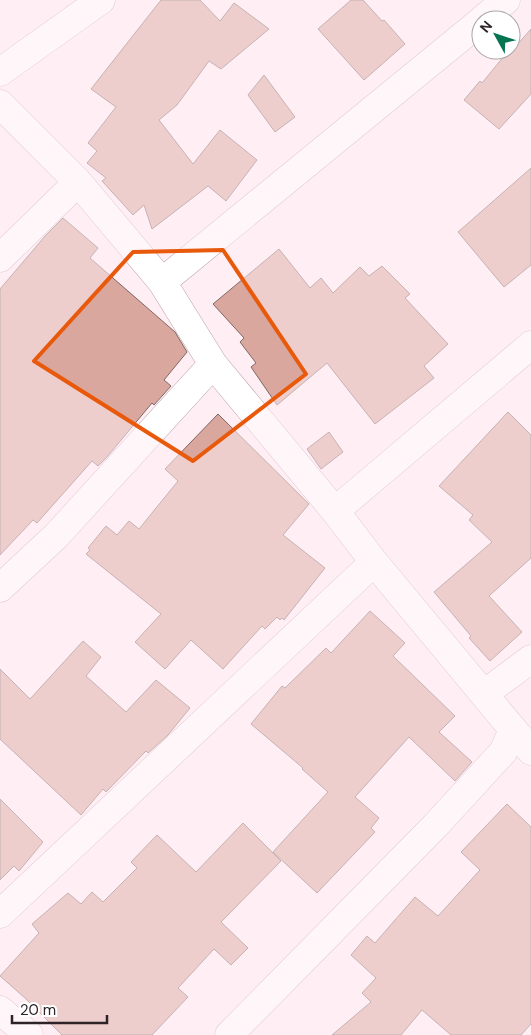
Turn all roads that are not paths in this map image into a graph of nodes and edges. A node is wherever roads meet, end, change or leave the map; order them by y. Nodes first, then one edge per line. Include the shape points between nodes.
1 (101, 0) edge
2 (506, 0) edge
3 (494, 10) edge
4 (471, 28) edge
5 (0, 72) edge
6 (0, 104) edge
7 (78, 182) junction
8 (0, 258) edge
9 (162, 282) junction
10 (531, 345) edge
11 (213, 364) junction
12 (335, 511) junction
13 (374, 562) junction
14 (0, 588) edge
15 (531, 659) edge
16 (484, 694) junction
17 (513, 730) junction
18 (531, 750) edge
19 (0, 914) edge
20 (0, 1010) edge
21 (29, 1035) edge
22 (229, 1035) edge

1 - 5 street
2 - 3 street
4 - 9 street
6 - 7 street
7 - 8 street
7 - 9 street
9 - 11 street
10 - 12 street
11 - 12 street
11 - 14 street via 56,536
12 - 13 street
13 - 16 street
13 - 19 street
15 - 16 street
16 - 17 street
17 - 18 street
17 - 22 street via 503,752 435,826
20 - 21 street

